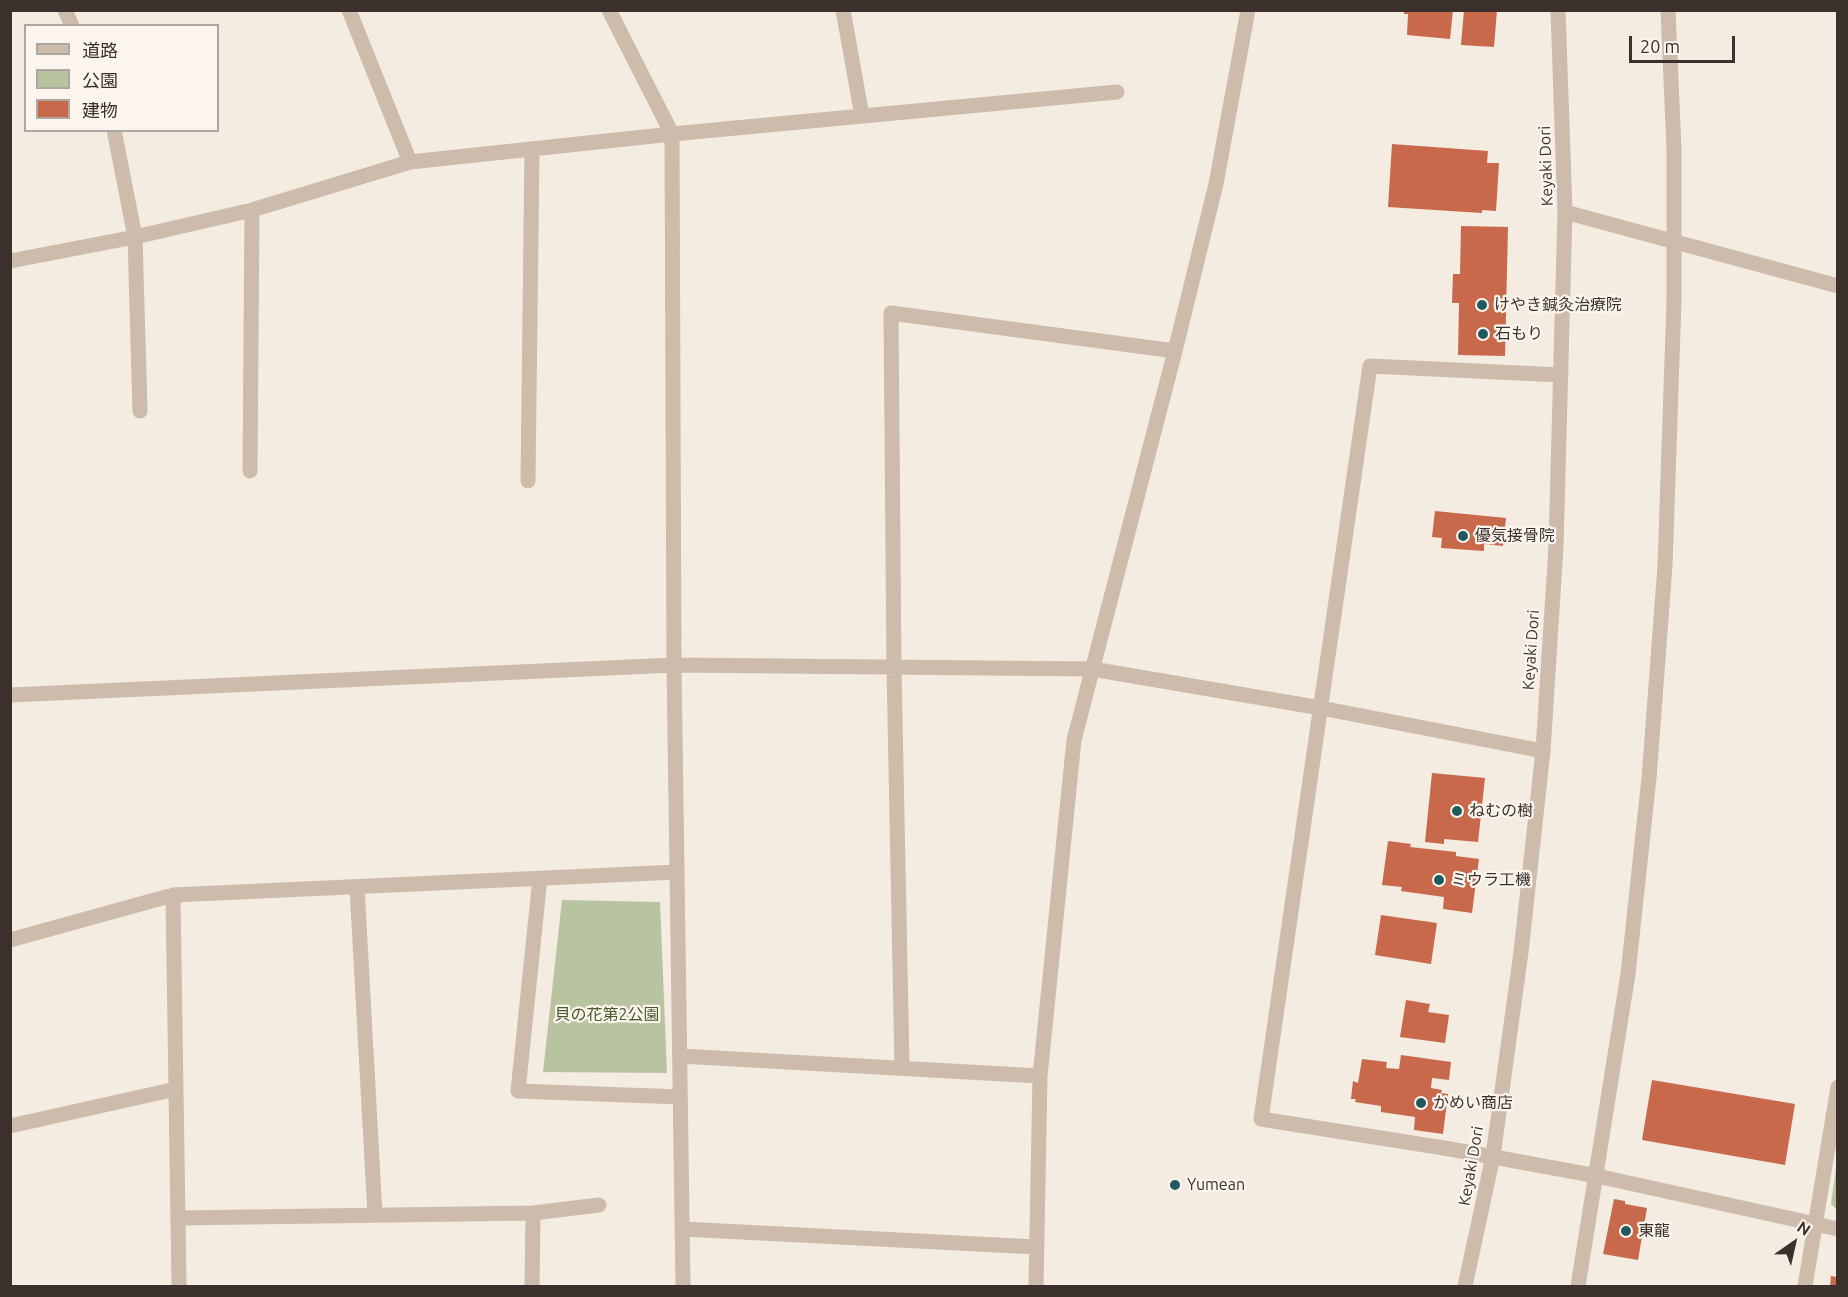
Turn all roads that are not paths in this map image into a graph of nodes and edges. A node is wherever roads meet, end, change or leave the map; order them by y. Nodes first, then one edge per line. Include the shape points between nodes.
1 (65, 10) edge
2 (349, 10) edge
3 (609, 10) edge
4 (843, 10) edge
5 (1248, 10) edge
6 (1558, 10) edge
7 (1668, 10) edge
8 (71, 24) edge
9 (1117, 92) dead end
10 (862, 116) junction
11 (114, 132) edge
12 (672, 134) junction
13 (532, 149) junction
14 (410, 162) junction
15 (252, 210) junction
16 (1565, 212) junction
17 (135, 237) junction
18 (1674, 241) junction
19 (10, 261) edge
20 (1838, 286) edge
21 (1175, 351) junction
22 (1562, 375) junction
23 (140, 411) dead end
24 (250, 471) dead end
25 (528, 481) dead end
26 (674, 665) junction
27 (894, 667) junction
28 (1092, 669) junction
29 (10, 695) edge
30 (1321, 708) junction
31 (1543, 751) junction
32 (677, 872) junction
33 (540, 878) junction
34 (357, 887) junction
35 (173, 895) junction
36 (10, 940) edge
37 (680, 1056) junction
38 (902, 1067) junction
39 (1040, 1076) junction
40 (1838, 1087) edge
41 (176, 1089) junction
42 (680, 1097) junction
43 (10, 1126) edge
44 (1493, 1156) junction
45 (1597, 1176) junction
46 (598, 1205) dead end
47 (533, 1213) junction
48 (375, 1215) junction
49 (179, 1218) junction
50 (1815, 1224) junction
51 (682, 1229) junction
52 (1838, 1229) edge
53 (1037, 1247) junction
54 (179, 1287) edge
55 (532, 1287) edge
56 (683, 1287) edge
57 (1036, 1287) edge
58 (1465, 1287) edge
59 (1578, 1287) edge
60 (1805, 1287) edge

1 - 8 street
2 - 14 street
3 - 12 street
4 - 10 street
5 - 21 street via 1216,184
6 - 16 street, Keyaki Dori
7 - 18 street
9 - 10 street
10 - 12 street
11 - 17 street
12 - 13 street
12 - 26 street
13 - 14 street
13 - 25 street
14 - 15 street
15 - 17 street
15 - 24 street
16 - 18 street
16 - 22 street, Keyaki Dori
17 - 19 street
17 - 23 street
18 - 20 street
18 - 45 street via 1665,566 1649,778 1628,974
21 - 27 street via 891,312
21 - 28 street
22 - 30 street via 1370,366
22 - 31 street, Keyaki Dori
26 - 27 street
26 - 29 street
26 - 32 street
27 - 28 street
27 - 38 street
28 - 30 street
28 - 39 street via 1074,740
30 - 31 street
30 - 44 street via 1261,1119
31 - 44 street, Keyaki Dori
32 - 33 street
32 - 37 street
33 - 34 street
33 - 42 street via 518,1091
34 - 35 street
34 - 48 street
35 - 36 street
35 - 41 street
37 - 38 street
37 - 42 street
38 - 39 street
39 - 53 street
40 - 50 street
41 - 43 street
41 - 49 street
42 - 51 street
44 - 45 street
44 - 58 street, Keyaki Dori
45 - 50 street
45 - 59 street
46 - 47 street
47 - 48 street
47 - 55 street
48 - 49 street
49 - 54 street
50 - 52 street
50 - 60 street
51 - 53 street
51 - 56 street
53 - 57 street

